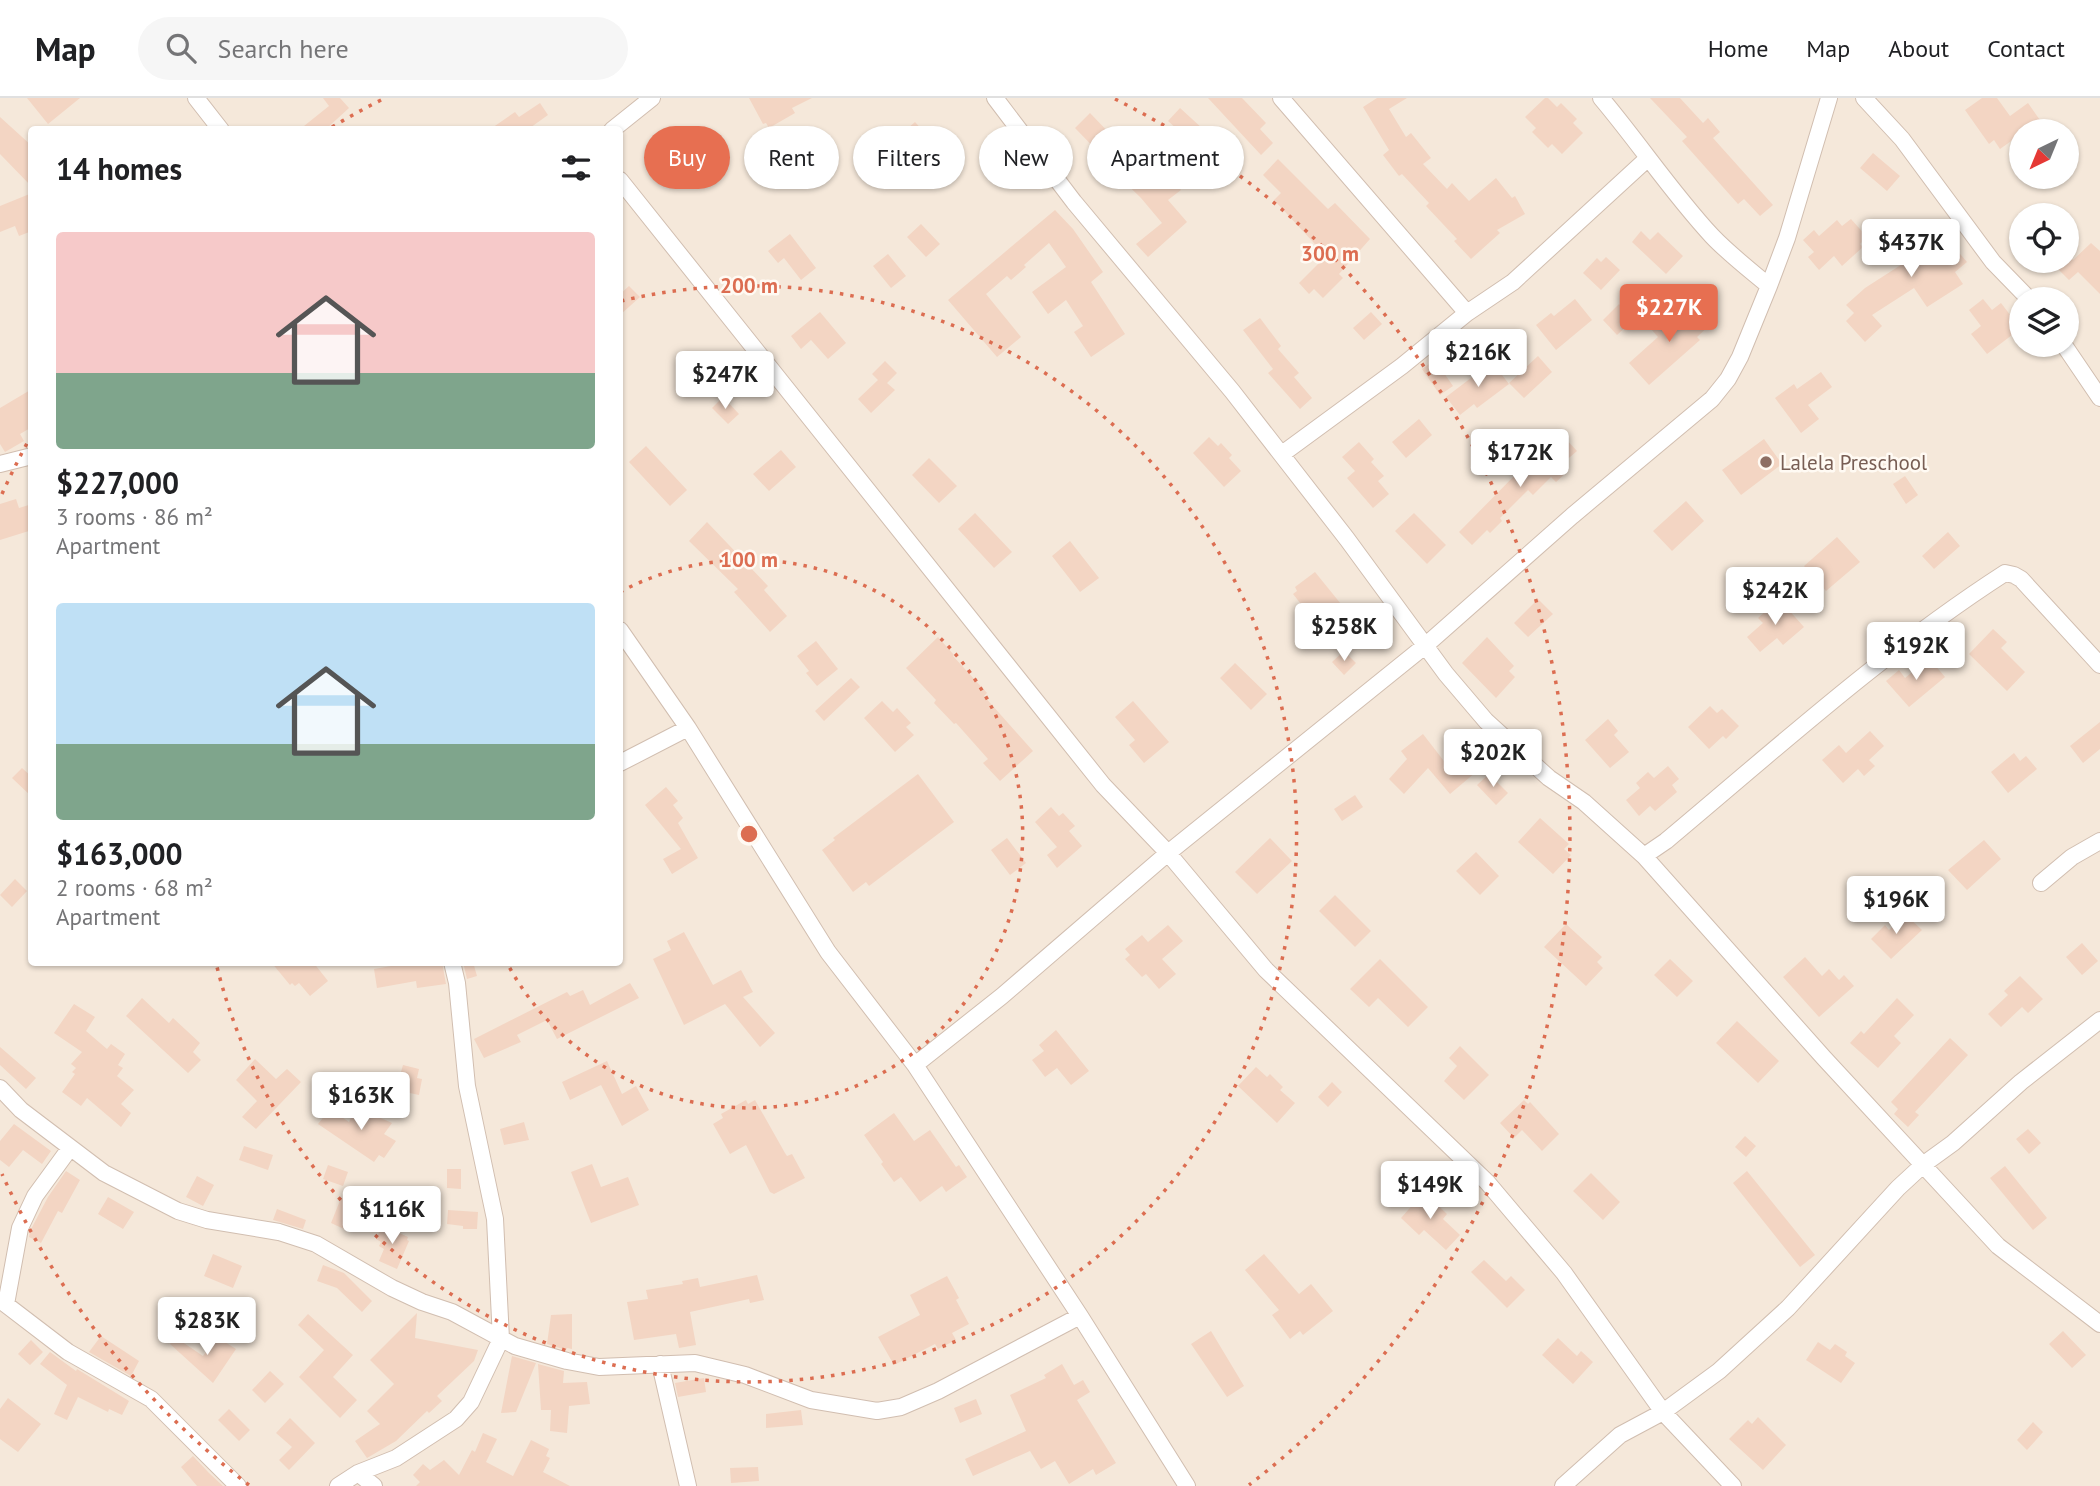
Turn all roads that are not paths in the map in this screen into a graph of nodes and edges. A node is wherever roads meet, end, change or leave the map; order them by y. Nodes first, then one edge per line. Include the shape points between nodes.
1 (196, 98) edge
2 (652, 98) edge
3 (995, 98) edge
4 (1281, 98) edge
5 (1601, 98) edge
6 (1829, 98) edge
7 (1864, 98) edge
8 (218, 126) edge
9 (617, 126) edge
10 (1647, 159) junction
11 (623, 184) edge
12 (1769, 286) junction
13 (2017, 287) edge
14 (1467, 313) junction
15 (2072, 357) edge
16 (2100, 398) edge
17 (1282, 454) junction
18 (28, 457) edge
19 (0, 464) edge
20 (623, 634) edge
21 (1426, 645) junction
22 (2100, 665) edge
23 (688, 728) junction
24 (623, 761) edge
25 (2100, 841) edge
26 (1168, 853) junction
27 (1644, 856) junction
28 (2041, 883) dead end
29 (453, 966) edge
30 (2100, 1020) edge
31 (915, 1065) junction
32 (0, 1088) edge
33 (70, 1149) junction
34 (1924, 1164) junction
35 (3, 1302) edge
36 (1080, 1316) junction
37 (2100, 1324) edge
38 (501, 1339) junction
39 (660, 1364) junction
40 (1663, 1412) junction
41 (358, 1473) junction
42 (237, 1486) edge
43 (338, 1486) edge
44 (374, 1486) edge
45 (688, 1486) edge
46 (1187, 1486) edge
47 (1563, 1486) edge
48 (1732, 1486) edge

1 - 8 street
2 - 9 street
3 - 17 street via 1074,202
4 - 14 street
5 - 10 street
6 - 12 street
7 - 13 street via 1902,139 1993,262
10 - 12 street via 1714,238
10 - 14 street via 1513,282
11 - 26 street via 1103,785
12 - 21 street via 1740,357 1712,399
14 - 17 street
15 - 16 street
17 - 21 street
18 - 19 street
20 - 23 street
21 - 26 street
21 - 27 street via 1486,721
22 - 27 street via 2021,579 2005,573 1886,657
23 - 24 street
23 - 31 street via 828,952
25 - 28 street
26 - 31 street
26 - 40 street via 1266,970 1530,1229
27 - 34 street
29 - 38 street via 467,1086 495,1219
30 - 34 street
31 - 36 street
32 - 33 street
33 - 35 street via 34,1196 20,1228
33 - 38 street via 178,1211 316,1244 392,1288 452,1312
34 - 37 street via 1998,1246
34 - 40 street via 1788,1308 1719,1371
35 - 42 street via 68,1352 151,1399
36 - 39 street via 938,1391 901,1407 877,1411 811,1400 705,1365
36 - 46 street
38 - 39 street via 599,1367
38 - 41 street via 471,1402 456,1419 396,1458
39 - 45 street
40 - 47 street via 1620,1435
40 - 48 street
41 - 43 street
41 - 44 street

